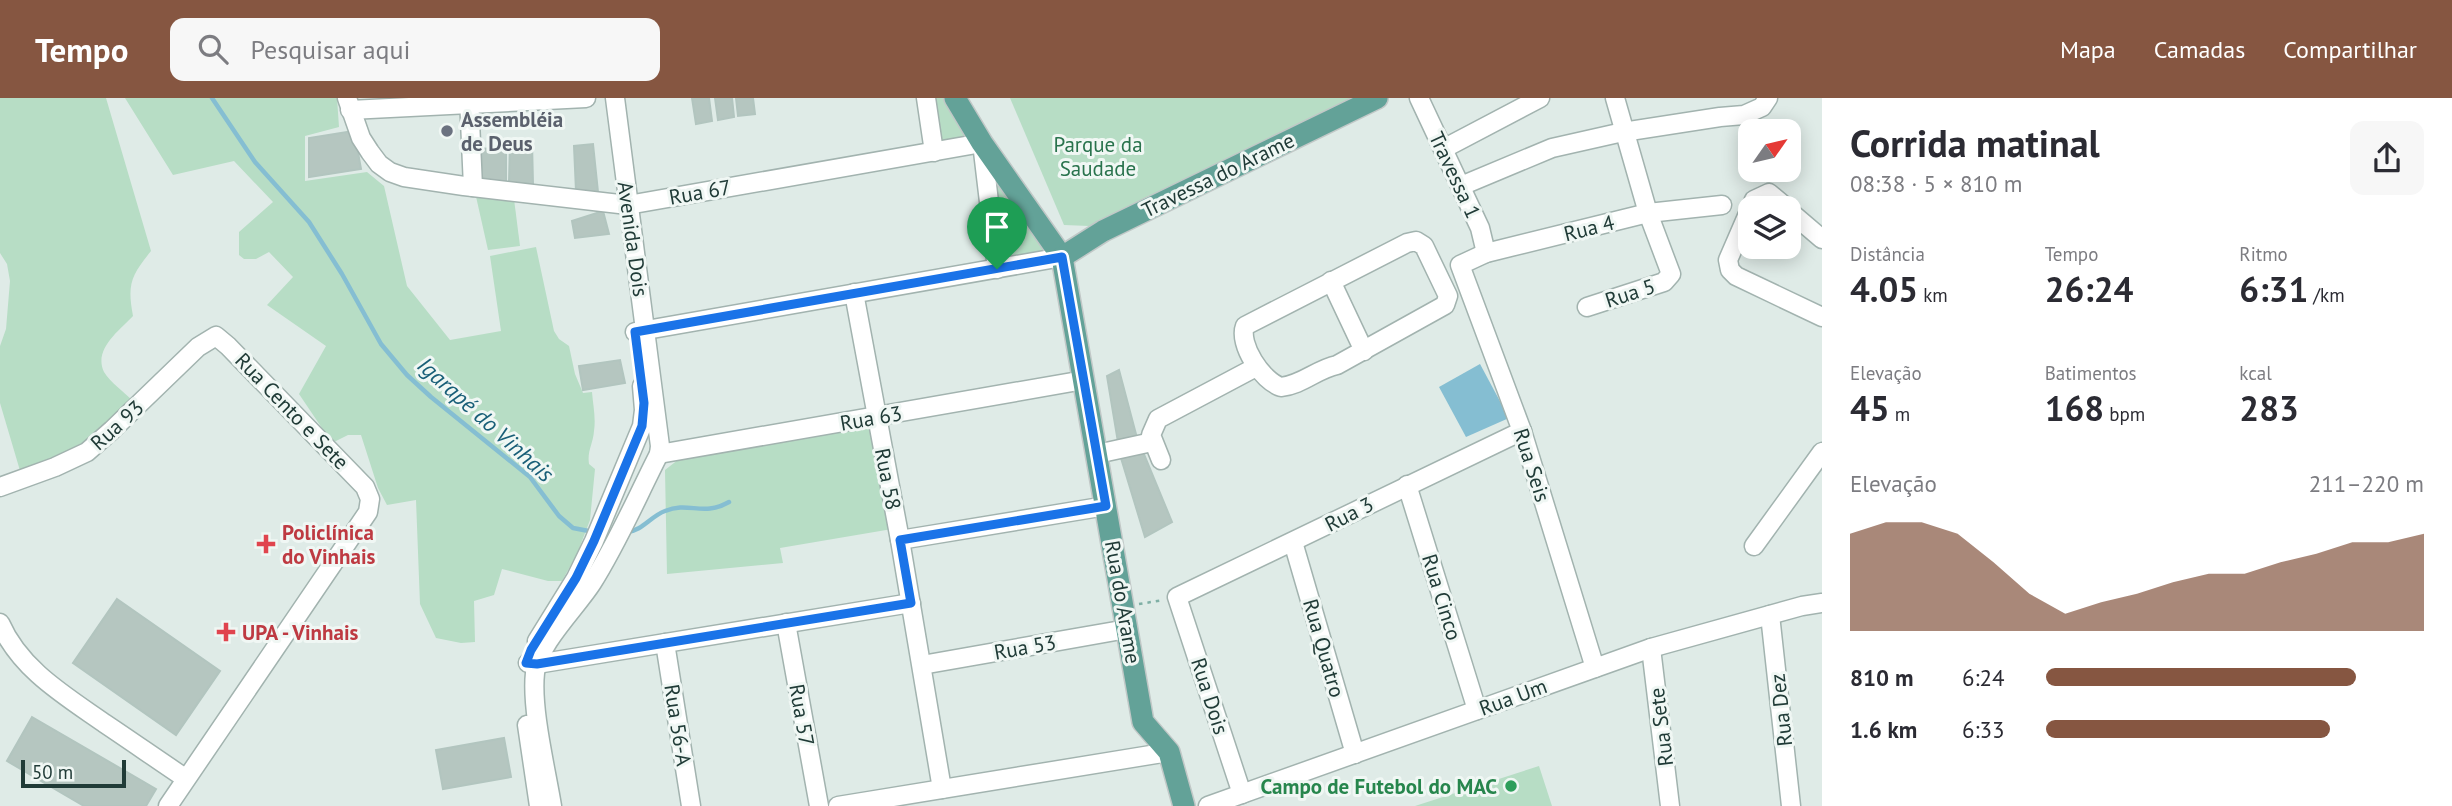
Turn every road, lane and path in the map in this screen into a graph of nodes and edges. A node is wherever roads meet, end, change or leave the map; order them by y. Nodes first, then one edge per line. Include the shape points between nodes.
1 (586, 98) edge
2 (605, 98) edge
3 (615, 98) edge
4 (926, 98) edge
5 (955, 98) edge
6 (1377, 98) edge
7 (1419, 98) edge
8 (1540, 98) edge
9 (1615, 98) edge
10 (1768, 98) edge
11 (469, 101) edge
12 (348, 104) edge
13 (1623, 132) junction
14 (982, 143) junction
15 (1443, 149) junction
16 (934, 152) junction
17 (1461, 186) junction
18 (473, 187) junction
19 (623, 204) junction
20 (1722, 205) dead end
21 (1648, 213) junction
22 (1801, 220) edge
23 (1738, 237) edge
24 (1822, 239) edge
25 (1486, 253) junction
26 (1062, 257) junction
27 (1460, 265) joint
28 (997, 269) junction
29 (1331, 281) junction
30 (854, 293) junction
31 (1587, 307) dead end
32 (1822, 317) edge
33 (640, 331) junction
34 (216, 336) joint
35 (1364, 351) junction
36 (1256, 367) junction
37 (1084, 380) junction
38 (876, 417) junction
39 (1522, 431) junction
40 (1152, 442) junction
41 (1822, 452) edge
42 (659, 454) junction
43 (1097, 454) junction
44 (1161, 460) dead end
45 (1407, 485) junction
46 (0, 487) edge
47 (1106, 506) junction
48 (900, 540) junction
49 (1293, 542) junction
50 (1754, 546) dead end
51 (1177, 597) junction
52 (911, 603) junction
53 (1822, 603) edge
54 (1124, 607) junction
55 (1770, 615) junction
56 (0, 623) edge
57 (786, 623) junction
58 (1127, 629) junction
59 (665, 643) junction
60 (1651, 648) junction
61 (532, 663) junction
62 (922, 665) junction
63 (1595, 668) junction
64 (1477, 710) junction
65 (1159, 753) junction
66 (1355, 754) junction
67 (185, 778) junction
68 (942, 789) junction
69 (1242, 794) junction
70 (1788, 805) edge
71 (168, 806) edge
72 (539, 806) edge
73 (552, 806) edge
74 (691, 806) edge
75 (819, 806) edge
76 (838, 806) edge
77 (1184, 806) edge
78 (1208, 806) edge
79 (1670, 806) edge

1 - 11 street
2 - 19 street, Avenida Dois
3 - 19 street, Avenida Dois
4 - 16 street
5 - 14 main road, Rua do Arame
6 - 26 main road, Travessa do Arame via 1103,231
7 - 15 street, Travessa 1
8 - 15 street
9 - 13 street
10 - 13 street via 1762,107 1744,115
11 - 12 street
11 - 18 street
12 - 18 street, Rua 67 via 361,138 390,172
13 - 17 street via 1552,148
13 - 21 street
14 - 16 street, Rua 67
14 - 26 main road, Rua do Arame
14 - 28 street
15 - 17 street, Travessa 1
16 - 19 street, Rua 67
17 - 25 street, Travessa 1
18 - 19 street, Rua 67
19 - 33 street, Avenida Dois
20 - 21 street, Rua 4
21 - 25 street, Rua 4
21 - 31 street, Rua 5 via 1671,274 1664,282
22 - 24 street
23 - 32 street via 1728,260 1736,276
25 - 27 street, Rua 4
26 - 28 street
26 - 37 main road, Rua do Arame
27 - 39 street, Rua Seis
28 - 30 street
29 - 35 street
29 - 35 street via 1416,241 1424,246 1448,296 1439,310
29 - 36 street via 1245,326 1243,334
30 - 33 street
30 - 38 street, Rua 58
33 - 42 street, Avenida Dois via 660,429
33 - 61 street, Avenida Dois via 644,418 639,435 576,578 531,650
34 - 46 street, Rua 93 via 198,347 87,452
34 - 67 street, Rua Cento e Sete via 365,487 370,499 368,512
35 - 36 street via 1288,386 1274,385
36 - 40 street via 1158,419
37 - 38 street, Rua 63
37 - 43 main road, Rua do Arame
38 - 42 street, Rua 63
38 - 48 street, Rua 58
39 - 45 street, Rua 3
39 - 63 street, Rua Seis
40 - 43 street
40 - 44 street
41 - 50 street
42 - 61 street, Avenida Dois via 592,584
43 - 47 main road, Rua do Arame
45 - 49 street, Rua 3
45 - 64 street, Rua Cinco
47 - 48 street
47 - 54 main road, Rua do Arame
48 - 52 street, Rua 58
49 - 51 street, Rua 3
49 - 66 street, Rua Quatro
51 - 54 path
51 - 69 street, Rua Dois
52 - 57 street
52 - 62 street, Rua 58
53 - 55 street, Rua Um
54 - 58 main road, Rua do Arame
55 - 60 street, Rua Um
55 - 70 street, Rua Dez
56 - 67 street via 14,648 53,688
57 - 59 street
57 - 75 street, Rua 57
58 - 62 street, Rua 53
58 - 65 main road, Rua do Arame via 1143,722
59 - 61 street
59 - 74 street, Rua 56-A
60 - 63 street, Rua Um
60 - 79 street, Rua Sete
61 - 72 street, Avenida Dois via 525,709
61 - 73 street, Avenida Dois
62 - 68 street, Rua 58
63 - 64 street, Rua Um
64 - 66 street, Rua Um
65 - 68 street
65 - 77 main road
66 - 69 street, Rua Um
67 - 71 street
68 - 76 street
69 - 78 street, Rua Um

